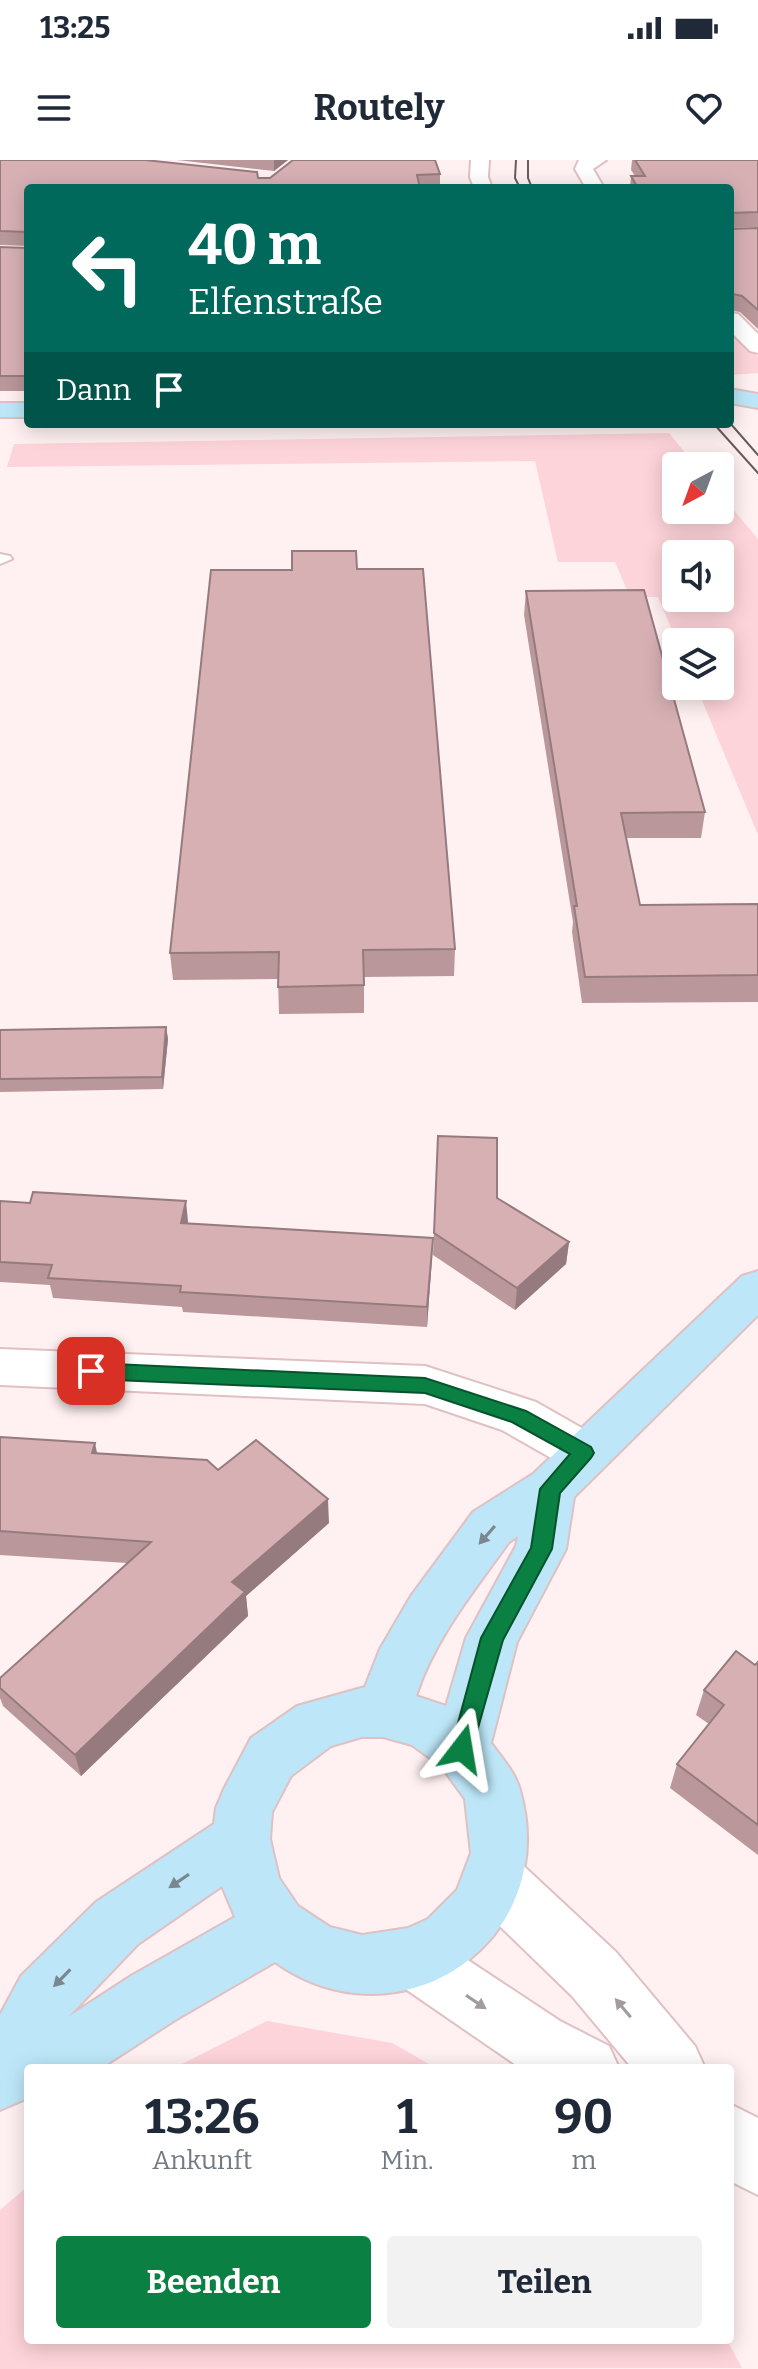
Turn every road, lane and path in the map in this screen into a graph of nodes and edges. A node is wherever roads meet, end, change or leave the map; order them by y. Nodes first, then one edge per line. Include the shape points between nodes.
1 (480, 160) edge
2 (597, 160) edge
3 (482, 184) edge
4 (593, 184) edge
5 (734, 323) edge
6 (758, 346) edge
7 (734, 393) edge
8 (758, 393) edge
9 (734, 394) edge
10 (758, 401) edge
11 (0, 410) edge
12 (24, 410) edge
13 (758, 1288) edge
14 (0, 1367) edge
15 (584, 1453) junction
16 (550, 1489) junction
17 (383, 1712) junction
18 (462, 1749) junction
19 (241, 1839) junction
20 (494, 1879) junction
21 (277, 1927) junction
22 (412, 1958) junction
23 (35, 2064) edge
24 (579, 2064) edge
25 (670, 2064) edge
26 (24, 2068) edge
27 (0, 2078) edge

1 - 3 street
2 - 4 street via 584,169
5 - 6 street
7 - 8 street
9 - 10 street
11 - 12 street
13 - 15 street
14 - 15 street via 425,1385 519,1416
15 - 16 street
16 -> 17 street via 491,1527 473,1551 429,1612 399,1666
16 - 18 street via 541,1549 492,1638
17 - 18 street via 427,1724
17 - 19 street via 316,1724 271,1757 244,1808
18 - 20 street via 492,1790 500,1853
19 - 21 street via 252,1890
19 -> 27 street via 117,1923 43,1998
20 - 22 street via 478,1911 449,1940
25 -> 20 street via 594,1974
21 - 22 street via 317,1955 362,1965
21 - 23 street via 77,2047
22 -> 24 street via 538,2043
26 - 27 street

